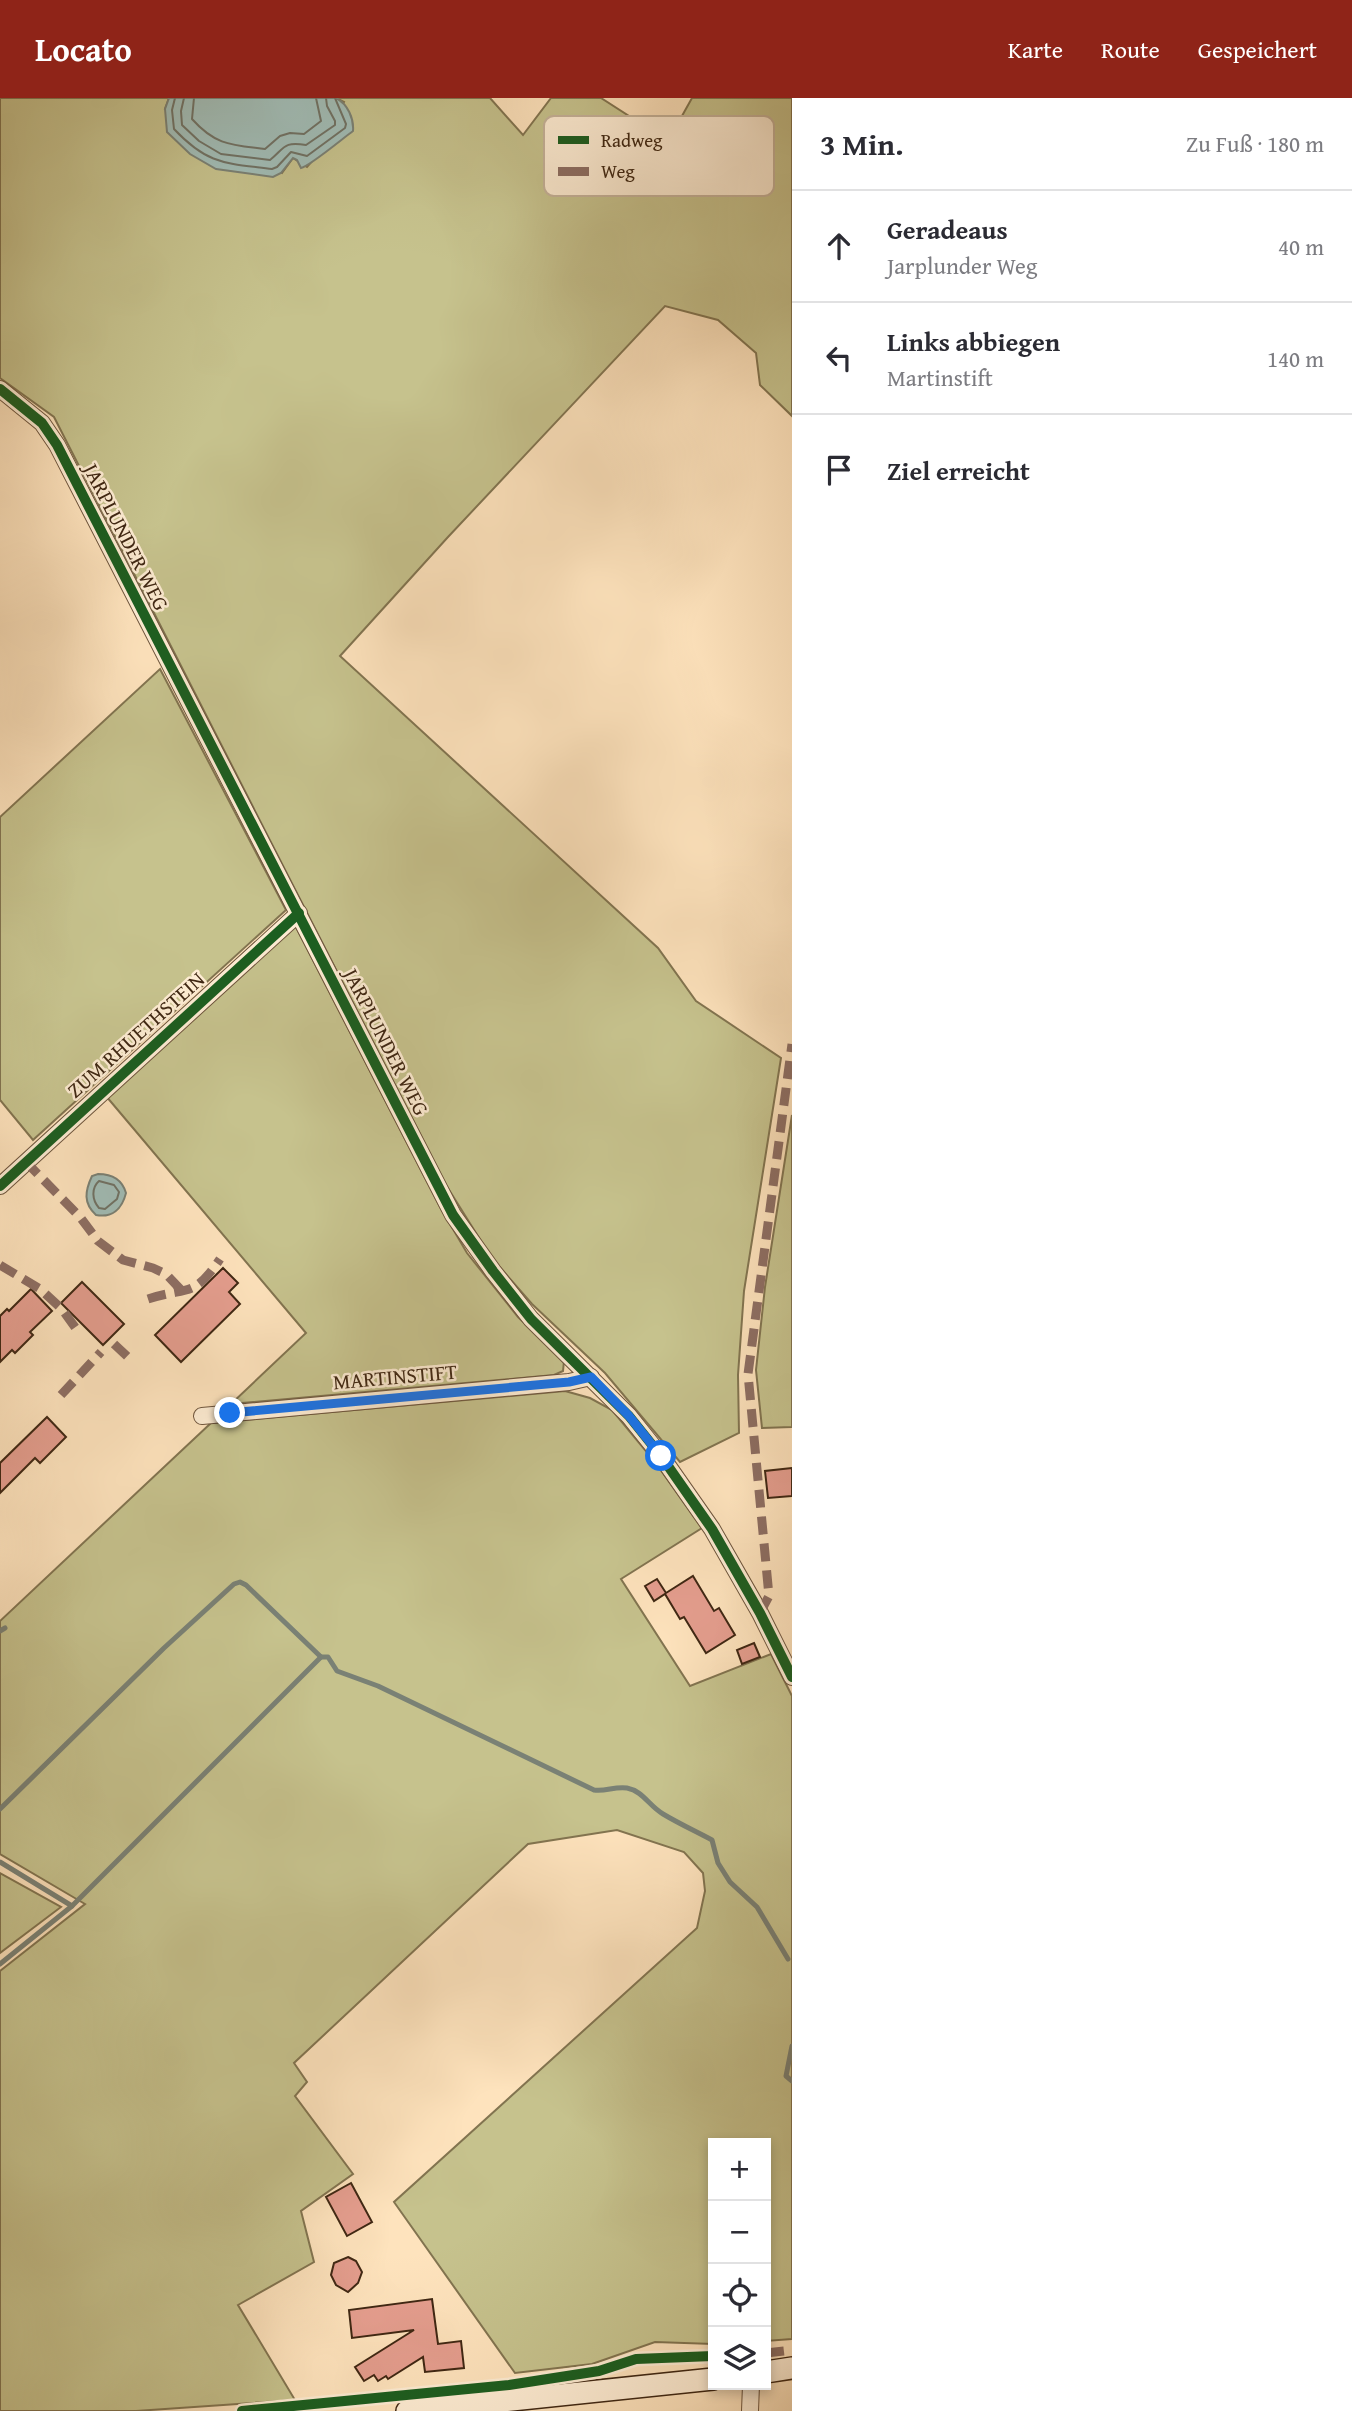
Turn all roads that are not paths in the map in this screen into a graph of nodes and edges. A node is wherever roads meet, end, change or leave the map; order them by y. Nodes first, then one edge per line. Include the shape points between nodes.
1 (0, 389) edge
2 (299, 913) junction
3 (0, 1186) edge
4 (591, 1377) junction
5 (202, 1416) dead end
6 (792, 1677) edge
7 (792, 2368) edge
8 (771, 2371) edge
9 (708, 2380) edge
10 (751, 2390) edge
11 (407, 2411) edge
12 (750, 2411) edge

1 - 2 street, JARPLUNDER WEG via 42,423 57,445
2 - 3 street, ZUM RHUETHSTEIN
2 - 4 street, JARPLUNDER WEG via 453,1215 531,1319
4 - 5 street, MARTINSTIFT
4 - 6 street, JARPLUNDER WEG via 661,1456 712,1529
7 - 8 main road
9 - 11 main road
10 - 12 street

